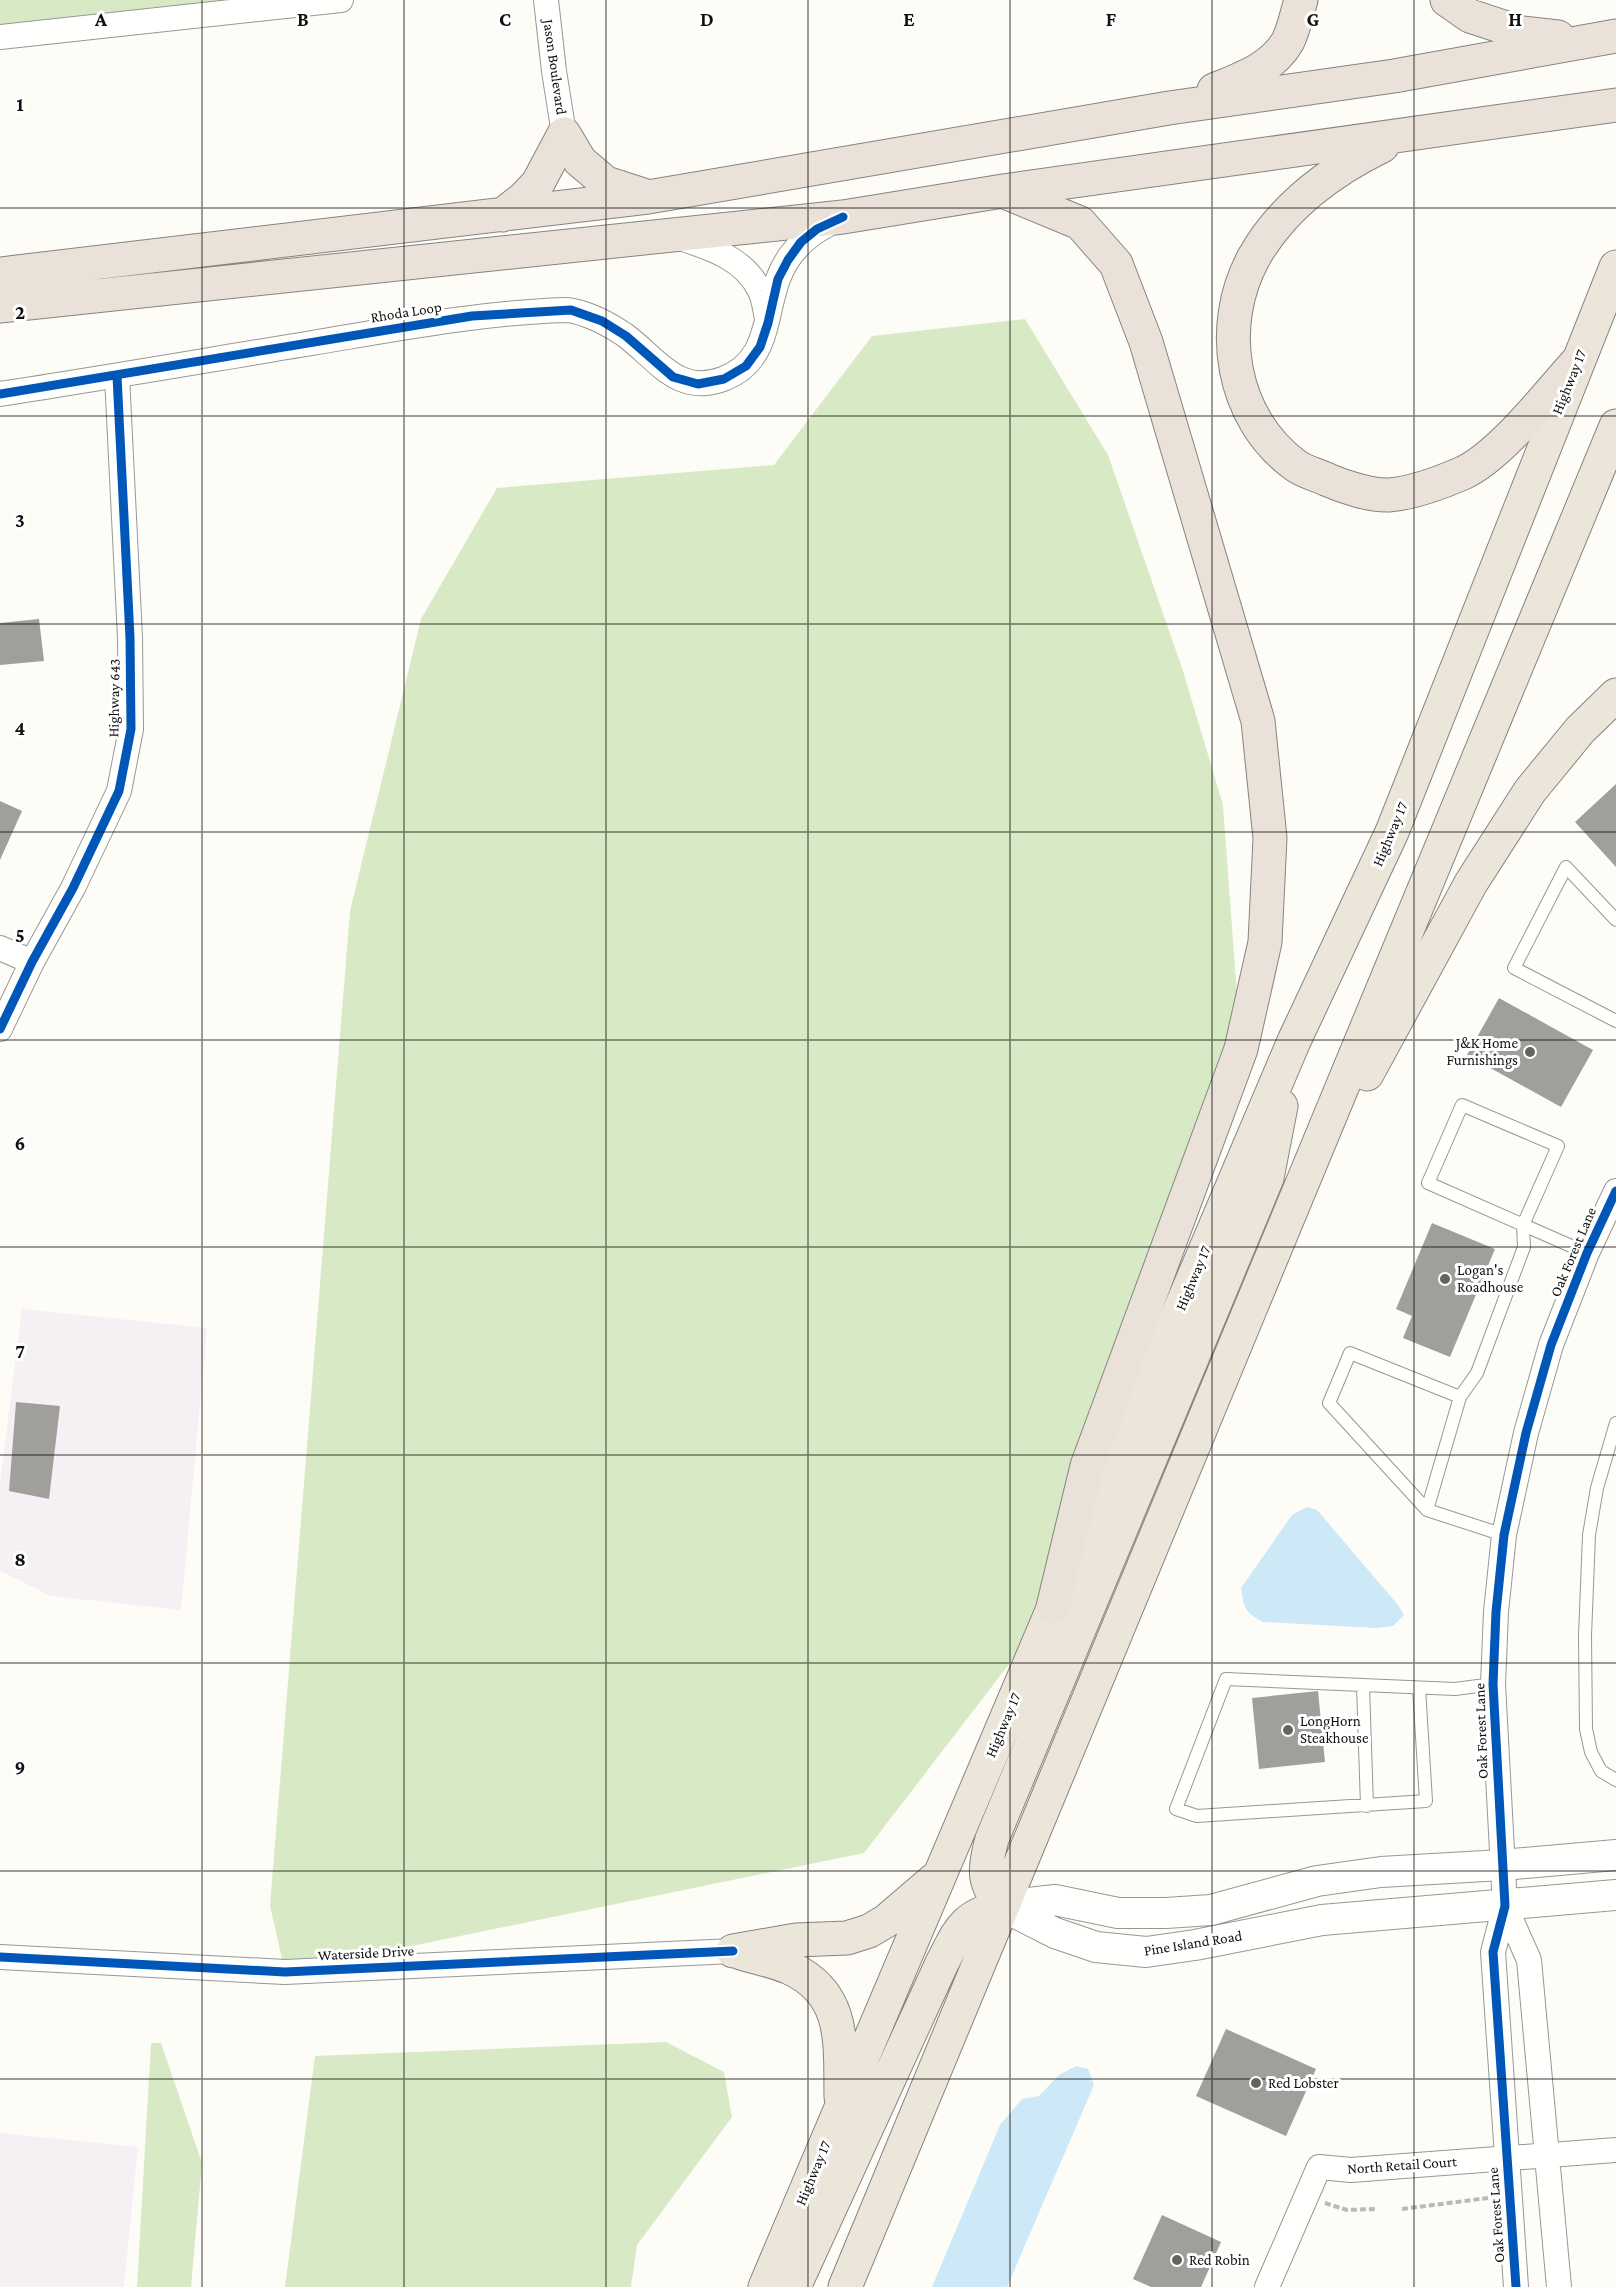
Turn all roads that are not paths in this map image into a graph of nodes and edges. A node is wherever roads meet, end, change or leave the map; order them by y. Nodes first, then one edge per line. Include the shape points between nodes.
1 (341, 0) edge
2 (546, 0) edge
3 (1301, 0) edge
4 (1447, 0) edge
5 (0, 37) edge
6 (1603, 38) edge
7 (1616, 105) edge
8 (1169, 108) junction
9 (564, 134) junction
10 (1407, 134) junction
11 (1003, 191) junction
12 (648, 197) junction
13 (502, 215) junction
14 (843, 218) junction
15 (672, 236) junction
16 (1616, 267) edge
17 (0, 274) edge
18 (0, 306) edge
19 (768, 323) junction
20 (1576, 363) junction
21 (117, 376) junction
22 (0, 394) edge
23 (1616, 426) edge
24 (1616, 695) edge
25 (1616, 920) edge
26 (0, 948) edge
27 (32, 962) junction
28 (1616, 1021) edge
29 (0, 1029) edge
30 (1294, 1041) junction
31 (1616, 1191) edge
32 (1523, 1225) junction
33 (1285, 1226) junction
34 (1587, 1253) junction
35 (1460, 1397) junction
36 (1616, 1423) edge
37 (1427, 1510) junction
38 (1504, 1535) junction
39 (1053, 1606) junction
40 (1493, 1684) junction
41 (1363, 1686) junction
42 (1419, 1688) junction
43 (1616, 1780) edge
44 (1367, 1806) junction
45 (1616, 1855) edge
46 (1502, 1865) junction
47 (941, 1874) junction
48 (1616, 1894) edge
49 (1002, 1906) junction
50 (1505, 1906) junction
51 (733, 1951) junction
52 (0, 1957) edge
53 (842, 2107) junction
54 (1616, 2150) edge
55 (1546, 2155) junction
56 (1507, 2158) junction
57 (765, 2287) edge
58 (794, 2287) edge
59 (845, 2287) edge
60 (1267, 2287) edge
61 (1516, 2287) edge
62 (1559, 2287) edge

1 - 5 street
2 - 9 street, Jason Boulevard
3 - 8 highway via 1288,41 1270,61 1248,76
4 - 6 highway via 1470,16 1522,33
6 - 8 highway via 1394,76
7 - 10 highway
8 - 12 highway
9 - 12 highway via 580,161 606,183
9 - 13 highway via 538,183
10 - 11 highway
10 - 20 highway via 1347,163 1313,188 1283,217 1254,257 1237,300 1233,346 1241,392 1262,434 1296,466 1345,487 1388,495 1423,488 1465,472 1498,448
11 - 14 highway
11 - 39 highway via 1080,223 1116,264 1146,342 1258,721 1269,838 1265,942 1241,1048 1087,1466
12 - 13 highway
13 - 17 highway
14 - 15 highway
14 - 19 street, Rhoda Loop via 817,229 788,260 778,279
15 - 18 highway
15 - 19 street via 708,247 749,274 760,292
16 - 20 highway, Highway 17
19 - 21 street, Rhoda Loop via 760,347 746,366 724,379 698,384 673,377 626,336 602,321 572,310 472,316
20 - 30 highway, Highway 17 via 1392,832
21 - 22 street, Rhoda Loop
21 - 27 street, Highway 643 via 131,729 119,791
23 - 33 highway
24 - 33 highway via 1580,730 1530,791 1471,883
25 - 28 lane via 1566,867 1514,968
26 - 27 street
27 - 29 street, Highway 643
30 - 39 highway, Highway 17
30 - 49 highway via 1267,1178 992,1839 986,1874 992,1895
31 - 34 street, Oak Forest Lane
32 - 32 lane via 1557,1146 1462,1105 1428,1183
32 - 34 lane
32 - 35 lane via 1524,1247 1509,1289 1477,1372
33 - 49 highway
34 - 38 street, Oak Forest Lane via 1551,1345 1526,1433
35 - 37 lane
35 - 37 lane via 1350,1353 1329,1403
36 - 43 lane via 1597,1488 1589,1535 1586,1636 1586,1729 1591,1752 1601,1771
37 - 38 lane
38 - 40 street, Oak Forest Lane
39 - 47 highway, Highway 17
40 - 42 lane
40 - 46 street, Oak Forest Lane
41 - 42 lane
41 - 44 lane
41 - 44 lane via 1226,1679 1176,1809 1197,1816
42 - 44 lane via 1426,1801
45 - 46 street, Pine Island Road
46 - 49 street, Pine Island Road via 1381,1872 1317,1881 1211,1910 1118,1913 1055,1900
46 - 50 street, Oak Forest Lane
47 - 51 highway via 869,1931 847,1938
47 - 53 highway, Highway 17
48 - 50 street, Pine Island Road
49 - 50 street, Pine Island Road via 1055,1933 1096,1947 1146,1952 1322,1920
49 - 58 highway via 968,1920 955,1938
49 - 59 highway
50 - 55 street, Oak Forest Lane via 1529,1960
50 - 56 street, Oak Forest Lane via 1493,1952
51 - 52 street, Waterside Drive via 285,1972
51 - 53 highway via 789,1968 816,1986 827,2000 839,2028
53 - 57 highway, Highway 17
54 - 55 street
55 - 56 street
55 - 62 street, Oak Forest Lane
56 - 60 street, North Retail Court via 1352,2170 1319,2167
56 - 61 street, Oak Forest Lane

